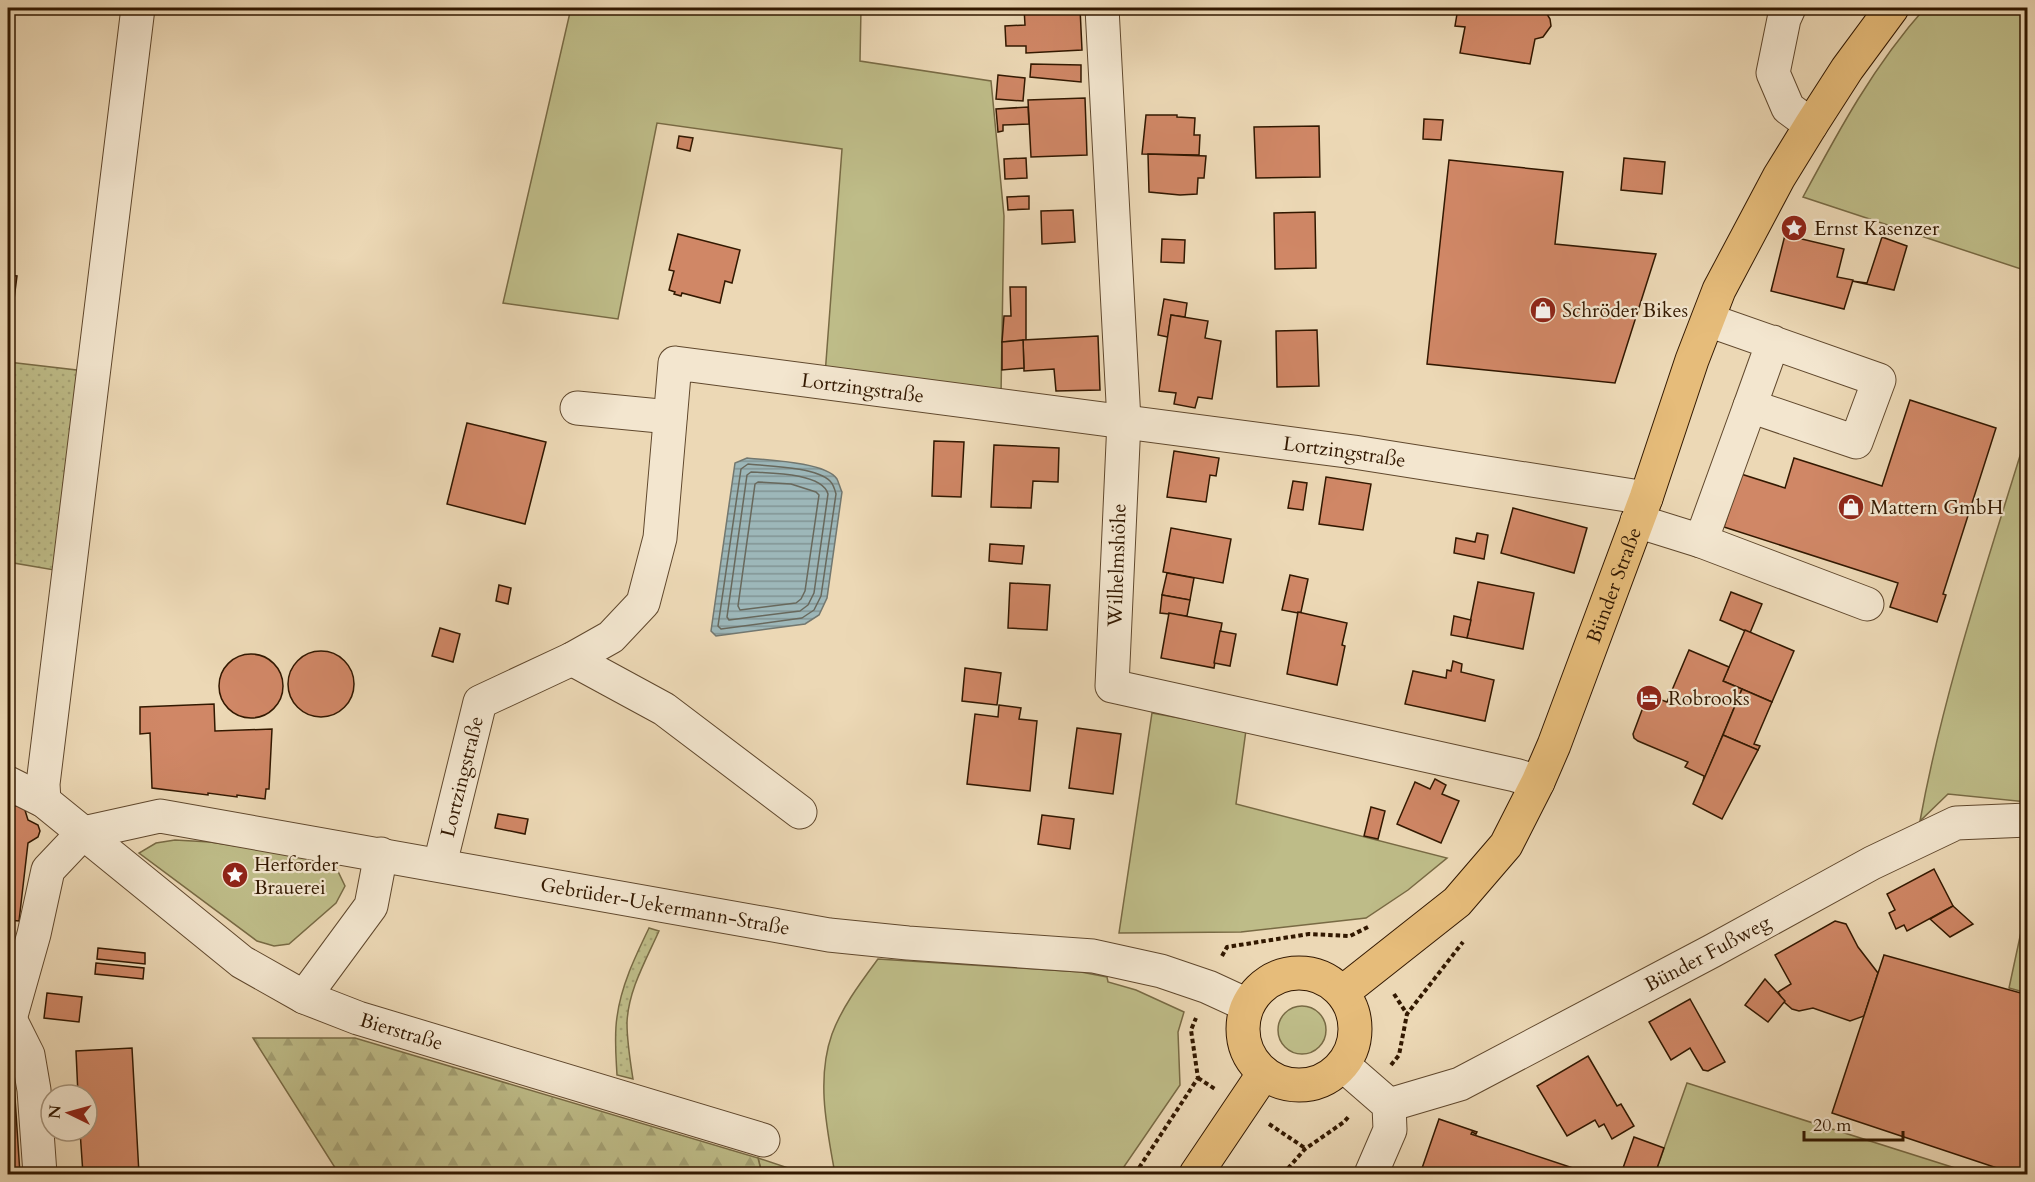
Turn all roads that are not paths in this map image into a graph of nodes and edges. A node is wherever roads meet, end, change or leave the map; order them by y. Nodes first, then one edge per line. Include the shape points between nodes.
1 (138, 8) edge
2 (1102, 8) edge
3 (1788, 8) edge
4 (1892, 8) edge
5 (1811, 125) junction
6 (1708, 320) junction
7 (1773, 342) junction
8 (1750, 406) junction
9 (577, 408) dead end
10 (670, 417) junction
11 (1124, 421) junction
12 (1642, 509) junction
13 (1701, 541) junction
14 (1867, 604) dead end
15 (572, 659) junction
16 (1538, 782) junction
17 (8, 783) edge
18 (44, 801) junction
19 (800, 812) dead end
20 (2028, 820) edge
21 (83, 833) junction
22 (381, 854) junction
23 (440, 864) junction
24 (1342, 992) junction
25 (304, 996) junction
26 (1247, 1005) junction
27 (8, 1019) edge
28 (1343, 1065) junction
29 (1264, 1073) junction
30 (1380, 1097) junction
31 (763, 1140) dead end
32 (40, 1174) edge
33 (1196, 1174) edge
34 (1371, 1174) edge

1 - 18 street via 70,554
2 - 11 street, Wilhelmshöhe
3 - 5 street via 1773,73 1788,108
4 - 5 main road, Bünder Straße
5 - 6 main road, Bünder Straße via 1779,177
6 - 7 street
6 - 12 main road, Bünder Straße
7 - 8 street
7 - 8 street via 1879,380 1856,442
8 - 13 street
9 - 10 street
10 - 11 street, Lortzingstraße via 675,363
10 - 15 street, Lortzingstraße via 660,538 643,603 610,637
11 - 12 street, Lortzingstraße via 1353,452
11 - 16 street, Wilhelmshöhe via 1112,686
12 - 13 street, Lortzingstraße
12 - 16 main road, Bünder Straße
13 - 14 street, Lortzingstraße
15 - 19 street via 664,709
15 - 23 street, Lortzingstraße via 480,702
16 - 24 main road, Bünder Straße via 1506,845 1457,902
17 - 18 street, Bierstraße
18 - 21 street, Bierstraße
20 - 30 street, Bünder Fußweg via 1956,823 1872,863 1460,1084
21 - 22 street, Gebrüder-Uekermann-Straße via 160,816
21 - 25 street, Bierstraße via 242,962
21 - 27 street via 48,870 34,934
22 - 23 street, Gebrüder-Uekermann-Straße
22 - 25 street via 370,906
23 - 26 street, Gebrüder-Uekermann-Straße via 829,935 1093,956 1161,970
24 - 26 main road via 1324,978 1302,972 1280,975 1261,987
24 - 28 main road via 1353,1009 1356,1028 1353,1048
25 - 31 street, Bierstraße via 358,1018
26 - 29 main road via 1242,1030 1248,1054
27 - 32 street via 28,1055
28 - 29 main road via 1326,1079 1305,1085 1283,1084
28 - 30 street
29 - 33 main road
30 - 34 street via 1390,1130

